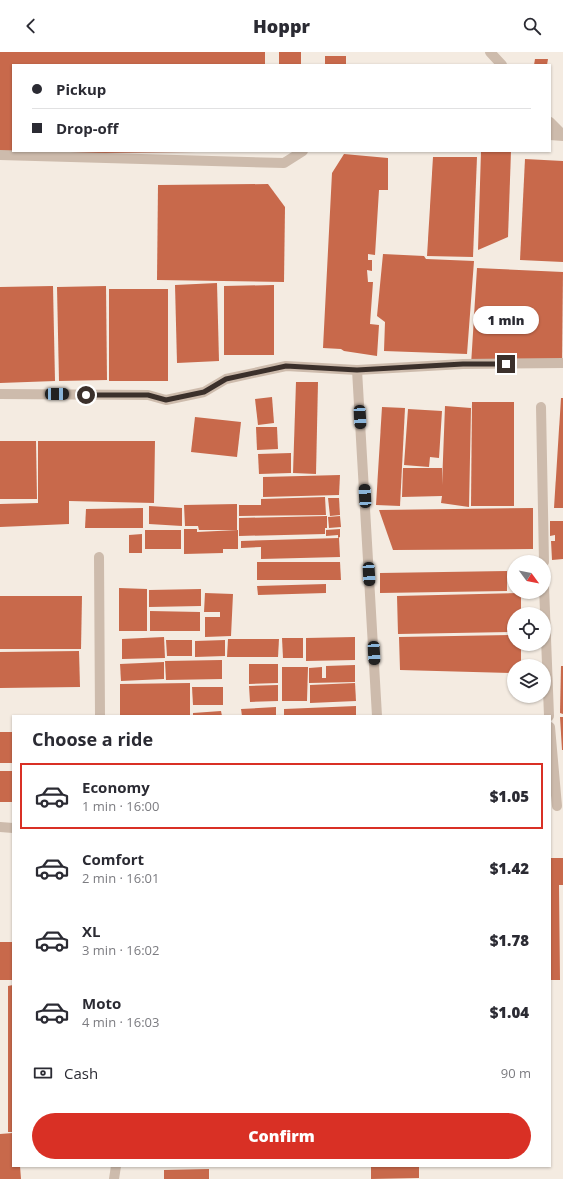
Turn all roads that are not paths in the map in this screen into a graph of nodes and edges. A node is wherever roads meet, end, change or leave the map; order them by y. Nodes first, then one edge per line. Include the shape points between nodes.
1 (490, 52) edge
2 (501, 64) edge
3 (551, 123) edge
4 (551, 135) edge
5 (563, 136) edge
6 (301, 152) edge
7 (0, 155) edge
8 (563, 363) edge
9 (357, 370) junction
10 (0, 394) edge
11 (541, 407) dead end
12 (544, 555) edge
13 (99, 557) dead end
14 (544, 599) edge
15 (100, 715) edge
16 (377, 715) edge
17 (549, 715) edge
18 (551, 738) edge
19 (557, 806) edge
20 (0, 827) edge
21 (12, 828) edge
22 (116, 1167) edge
23 (114, 1179) edge

1 - 2 street
3 - 5 street
4 - 5 street
6 - 7 street via 284,163
8 - 9 street via 463,364
9 - 10 street via 286,366 226,379 204,392 166,400 148,395
9 - 16 street
11 - 12 street
13 - 15 street
14 - 17 street
18 - 19 street
20 - 21 street
22 - 23 street

